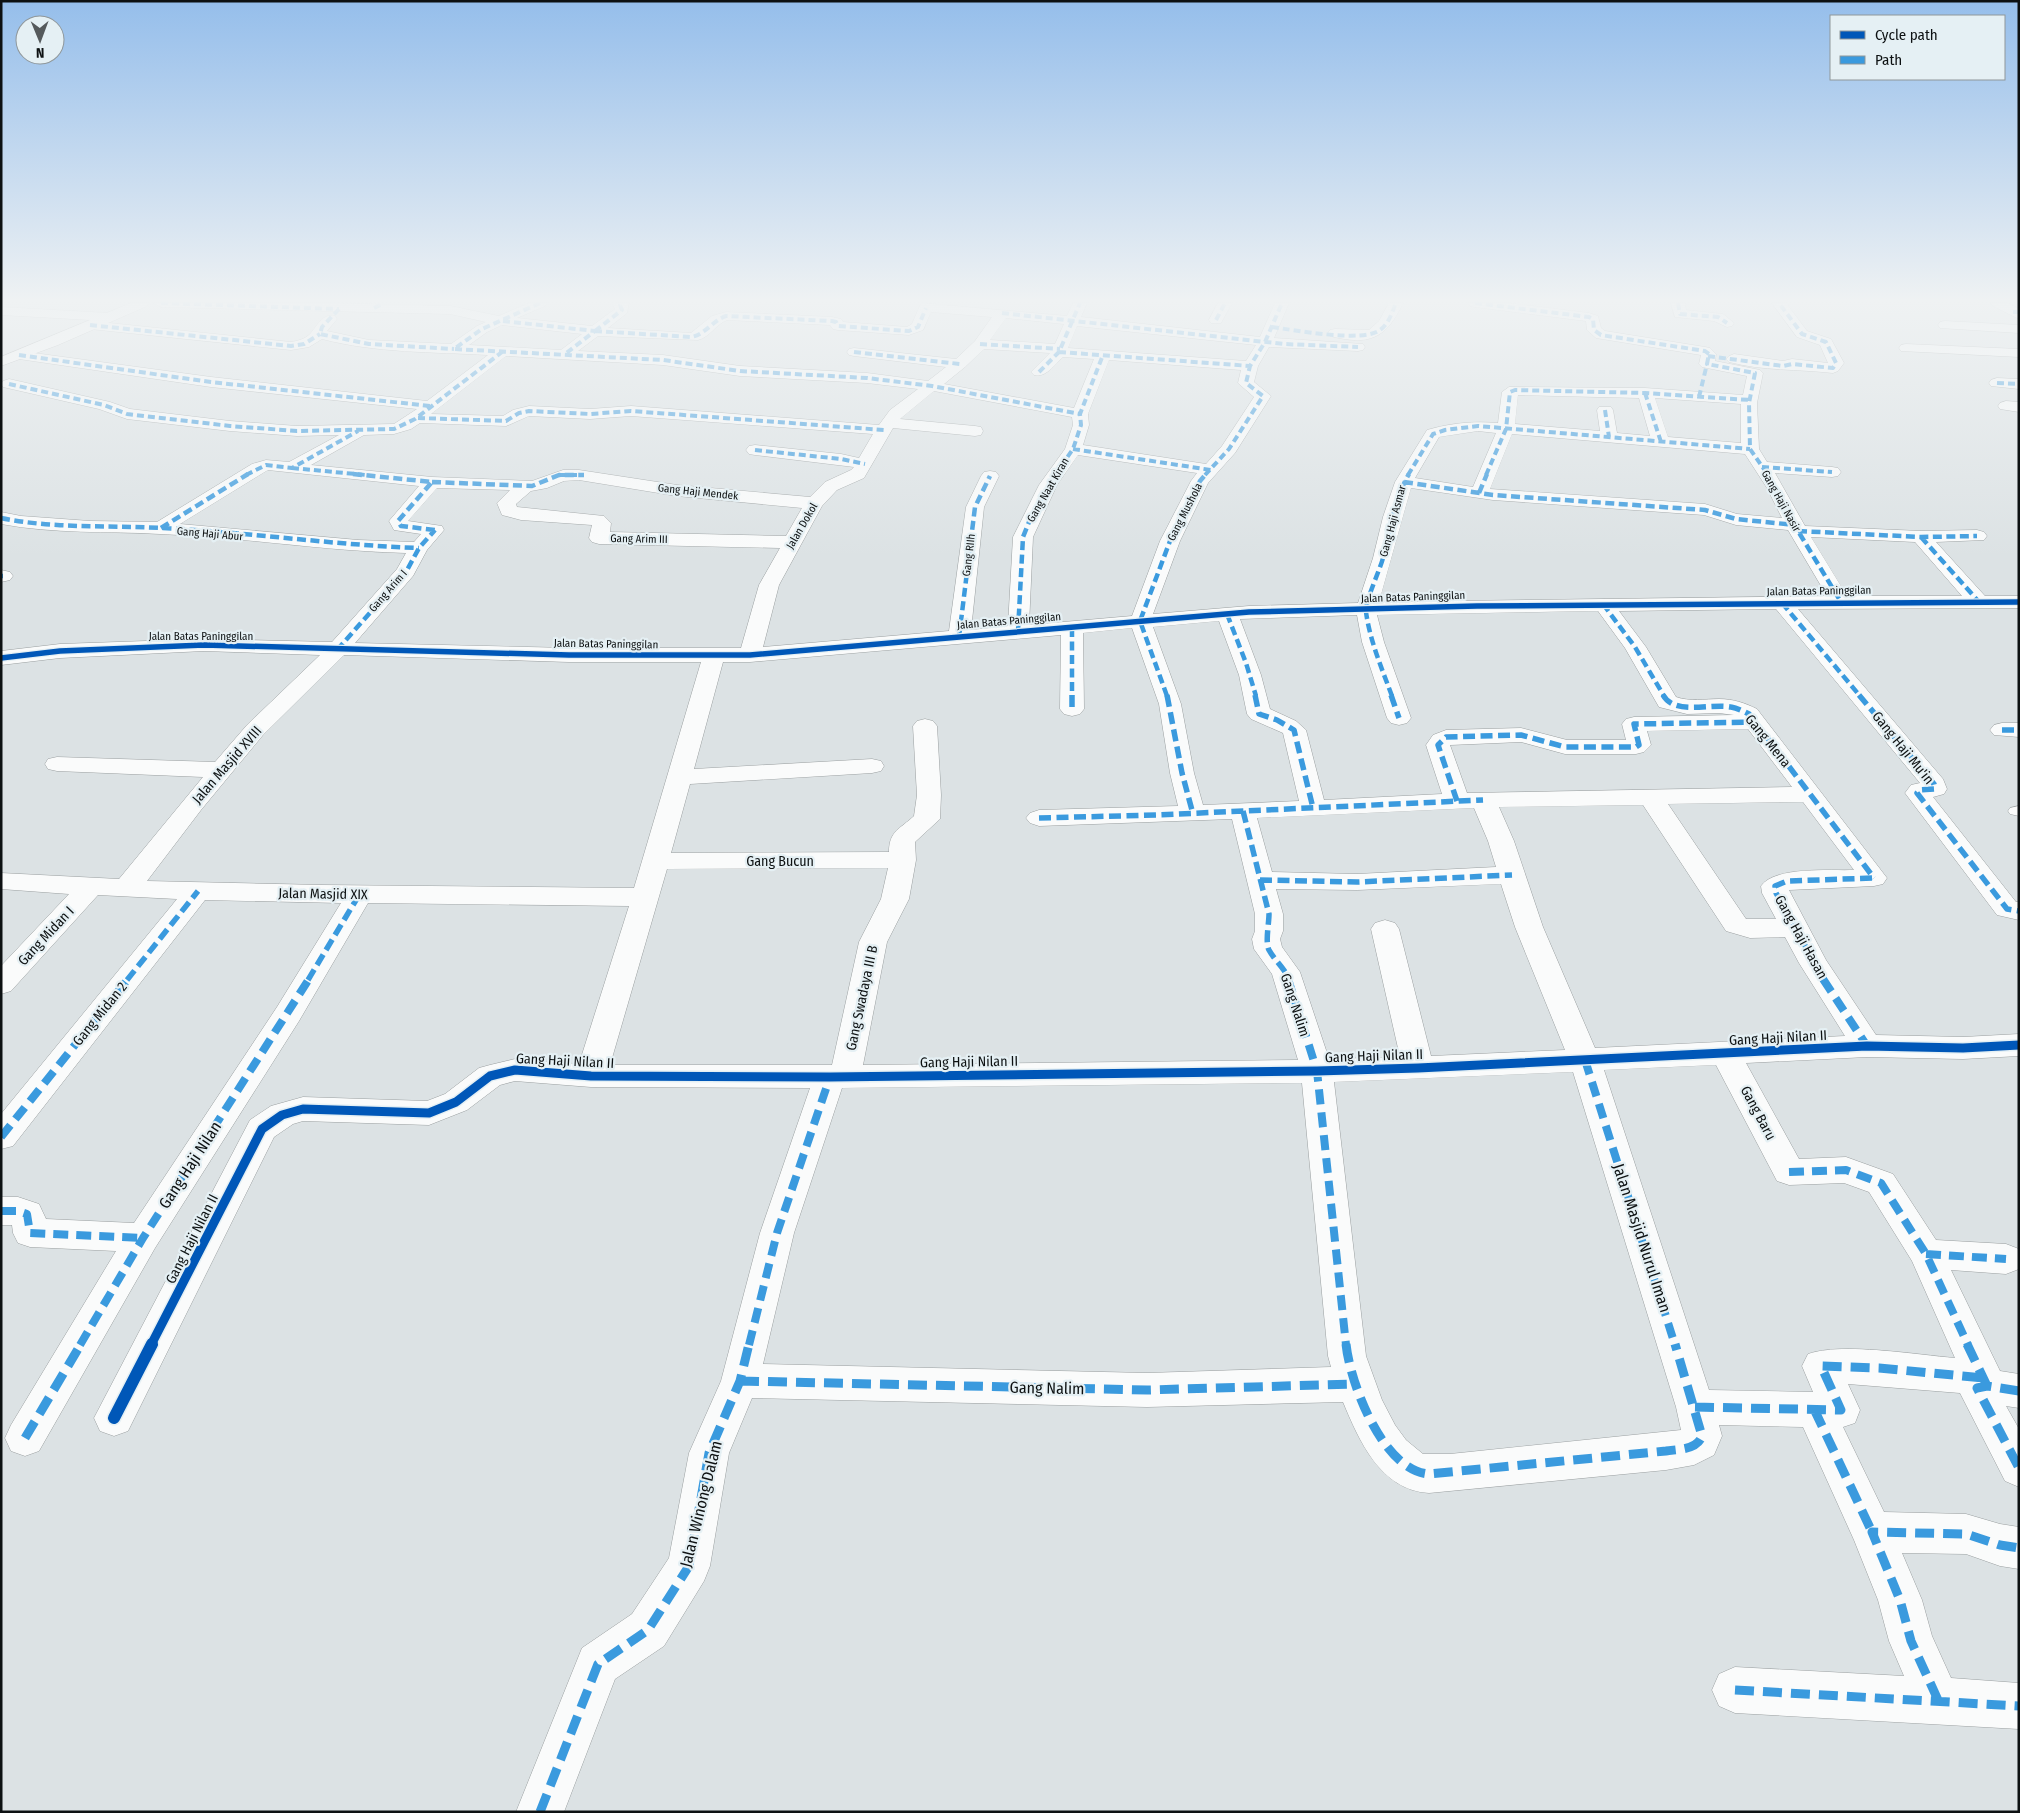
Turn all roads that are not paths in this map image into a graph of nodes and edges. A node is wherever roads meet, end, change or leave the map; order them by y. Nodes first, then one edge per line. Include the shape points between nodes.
1 (25, 388) edge
2 (251, 388) edge
3 (456, 388) edge
4 (930, 388) edge
5 (940, 388) edge
6 (1090, 388) edge
7 (1251, 388) edge
8 (1701, 388) edge
9 (1752, 388) edge
10 (1645, 392) junction
11 (887, 397) dead end
12 (1699, 397) junction
13 (912, 400) junction
14 (1750, 400) junction
15 (1605, 410) dead end
16 (424, 412) junction
17 (1080, 414) junction
18 (886, 426) junction
19 (1506, 428) junction
20 (361, 430) junction
21 (975, 430) dead end
22 (1609, 437) junction
23 (1661, 442) junction
24 (1073, 449) junction
25 (1750, 449) junction
26 (755, 450) dead end
27 (865, 464) junction
28 (1762, 467) junction
29 (292, 468) junction
30 (1211, 470) junction
31 (1832, 472) dead end
32 (990, 476) dead end
33 (432, 482) junction
34 (1404, 482) junction
35 (526, 486) junction
36 (1479, 493) junction
37 (814, 503) junction
38 (1, 518) edge
39 (161, 528) junction
40 (1796, 528) junction
41 (1978, 536) dead end
42 (1921, 537) junction
43 (792, 542) junction
44 (419, 548) junction
45 (1841, 602) junction
46 (1979, 602) junction
47 (2019, 602) edge
48 (1782, 603) junction
49 (1603, 604) junction
50 (1366, 610) junction
51 (1227, 614) junction
52 (1140, 621) junction
53 (1072, 628) junction
54 (1018, 631) junction
55 (959, 637) junction
56 (337, 650) junction
57 (750, 655) junction
58 (714, 656) junction
59 (6, 660) edge
60 (1072, 709) dead end
61 (1399, 718) dead end
62 (1755, 722) junction
63 (925, 726) dead end
64 (57, 764) dead end
65 (872, 766) dead end
66 (223, 770) junction
67 (680, 777) junction
68 (1810, 794) junction
69 (1651, 797) junction
70 (1470, 800) junction
71 (1313, 808) junction
72 (1243, 811) junction
73 (1193, 814) junction
74 (1040, 818) dead end
75 (903, 860) junction
76 (656, 861) junction
77 (1512, 875) junction
78 (1874, 878) joint
79 (1260, 880) junction
80 (1, 881) edge
81 (90, 888) junction
82 (126, 888) junction
83 (198, 891) junction
84 (359, 895) junction
85 (644, 897) junction
86 (2013, 910) edge
87 (1794, 928) junction
88 (1385, 929) dead end
89 (1, 984) edge
90 (2019, 1045) edge
91 (1868, 1046) junction
92 (1726, 1054) junction
93 (1585, 1060) junction
94 (1418, 1068) junction
95 (1317, 1070) junction
96 (591, 1076) junction
97 (837, 1077) junction
98 (1, 1137) edge
99 (1, 1211) edge
100 (142, 1238) junction
101 (1926, 1254) junction
102 (2006, 1259) dead end
103 (740, 1381) junction
104 (1354, 1384) junction
105 (1992, 1386) edge
106 (1695, 1407) junction
107 (1814, 1409) junction
108 (114, 1418) dead end
109 (25, 1438) dead end
110 (2019, 1468) edge
111 (1450, 1473) joint
112 (1872, 1532) junction
113 (2019, 1548) edge
114 (1735, 1690) dead end
115 (1938, 1700) junction
116 (2019, 1706) edge
117 (540, 1812) edge

1 - 20 street via 104,405 128,414 288,431
2 - 16 street
3 - 16 street
4 - 13 street, Jalan Dokol
5 - 17 street
6 - 17 street, Gang Naat Kiran
7 - 30 street, Gang Mushola via 1263,396 1229,449
8 - 12 street
9 - 14 street
10 - 12 street
10 - 19 street via 1515,390 1510,392
10 - 23 street
11 - 13 street
12 - 14 street
13 - 18 street, Jalan Dokol
14 - 25 street
15 - 22 street
16 - 18 street via 506,421 529,411 590,414 632,411
16 - 20 street via 399,428
17 - 24 street, Gang Naat Kiran via 1081,426
18 - 21 street
18 - 27 street, Jalan Dokol
19 - 22 street, Gang Haji Asmar
19 - 34 street, Gang Haji Asmar via 1462,427 1433,434
19 - 36 street
20 - 29 street
22 - 23 street, Gang Haji Asmar
23 - 25 street, Gang Haji Asmar
24 - 30 street
24 - 54 street, Gang Naat Kiran via 1048,485 1023,537
25 - 28 street, Gang Haji Nasir
26 - 27 street
27 - 37 street, Jalan Dokol via 858,474 831,486
28 - 31 street
28 - 40 street, Gang Haji Nasir
29 - 33 street
29 - 39 street via 266,465 258,468
30 - 52 street, Gang Mushola via 1200,481 1170,541
32 - 55 street, Gang RIIh via 975,507
33 - 35 street
33 - 44 street, Gang Arim I via 398,521 402,526 435,530
34 - 36 street
34 - 50 street, Gang Haji Asmar
35 - 37 street, Gang Haji Mendek via 537,486 563,475 584,475 656,488
35 - 43 street, Gang Arim III via 506,503 509,511 597,520 602,523 599,538
36 - 40 street via 1705,510 1736,519
37 - 43 street, Jalan Dokol
38 - 39 street, Gang Haji Abur via 90,527
39 - 44 street, Gang Haji Abur via 358,546
40 - 42 street
40 - 45 street, Gang Haji Nasir
41 - 42 street
42 - 46 street
43 - 57 street, Jalan Dokol via 769,585
44 - 56 street, Gang Arim I via 406,572
45 - 46 street, Jalan Batas Paninggilan
45 - 48 street, Jalan Batas Paninggilan
46 - 47 street, Jalan Batas Paninggilan
48 - 49 street, Jalan Batas Paninggilan
48 - 86 street, Gang Haji Mu'in via 1934,784 1934,789 1917,793
49 - 50 street, Jalan Batas Paninggilan
49 - 62 street, Gang Mena via 1635,647 1667,702 1679,706 1736,707 1749,714
50 - 51 street, Jalan Batas Paninggilan
50 - 61 street
51 - 52 street, Jalan Batas Paninggilan
51 - 71 street via 1256,689 1259,714 1268,715 1294,730
52 - 53 street, Jalan Batas Paninggilan
52 - 73 street via 1170,704
53 - 54 street, Jalan Batas Paninggilan
53 - 60 street
54 - 55 street, Jalan Batas Paninggilan
55 - 57 street, Jalan Batas Paninggilan
56 - 58 street, Jalan Batas Paninggilan
56 - 59 street, Jalan Batas Paninggilan via 204,645 60,651
56 - 66 street, Jalan Masjid XVIII via 255,730
57 - 58 street, Jalan Batas Paninggilan
58 - 67 street
62 - 68 street, Gang Mena
62 - 70 street, Jalan Masjid Nurul Iman via 1634,724 1639,739 1636,747 1565,747 1521,735 1446,737 1438,746
63 - 75 street, Gang Swadaya III B via 929,794 927,819 902,840
64 - 66 street
65 - 67 street
66 - 82 street, Jalan Masjid XVIII
67 - 76 street
68 - 69 street
68 - 78 street, Gang Mena
69 - 70 street
69 - 87 street via 1736,925 1750,929
70 - 71 street
70 - 77 street, Jalan Masjid Nurul Iman via 1501,841
71 - 72 street
72 - 73 street
72 - 79 street, Gang Nalim
73 - 74 street
75 - 76 street, Gang Bucun
75 - 97 street, Gang Swadaya III B via 895,899 873,942
76 - 85 street
77 - 79 street via 1358,882
77 - 93 street, Jalan Masjid Nurul Iman via 1529,926
78 - 87 street, Gang Haji Hasan via 1799,880 1775,886
79 - 95 street, Gang Nalim via 1269,914 1268,949 1286,972
80 - 81 street, Jalan Masjid XIX
81 - 82 street, Jalan Masjid XIX
81 - 89 street, Gang Midan I
82 - 83 street, Jalan Masjid XIX
83 - 84 street, Jalan Masjid XIX
83 - 98 street, Gang Midan 2
84 - 85 street, Jalan Masjid XIX
84 - 100 street, Gang Haji Nilan via 288,1014
85 - 96 street
87 - 91 street, Gang Haji Hasan
88 - 94 street
90 - 91 street, Gang Haji Nilan II via 1963,1048
91 - 92 street, Gang Haji Nilan II
92 - 93 street, Gang Haji Nilan II
92 - 101 street, Gang Baru via 1789,1172 1846,1170 1881,1182
93 - 94 street, Gang Haji Nilan II
93 - 106 street, Jalan Masjid Nurul Iman
94 - 95 street, Gang Haji Nilan II
95 - 97 street, Gang Haji Nilan II
95 - 104 street, Gang Nalim via 1346,1356
96 - 97 street, Gang Haji Nilan II
96 - 108 street, Gang Haji Nilan II via 515,1070 490,1076 456,1102 429,1113 303,1109 273,1120 262,1129
97 - 103 street, Jalan Winong Dalam via 776,1234
99 - 100 street via 26,1214 30,1233
100 - 109 street, Gang Haji Nilan
101 - 102 street
101 - 105 street
103 - 104 street, Gang Nalim via 1147,1390
103 - 117 street, Jalan Winong Dalam via 709,1453 689,1566 648,1630 598,1664
104 - 111 street, Gang Nalim via 1381,1439 1400,1462 1416,1472
105 - 107 street via 1879,1368 1821,1366 1841,1410
105 - 110 street via 1984,1404
106 - 107 street
106 - 111 street, Jalan Masjid Nurul Iman via 1702,1436 1694,1446
107 - 112 street
112 - 113 street via 1966,1534
112 - 115 street via 1900,1600 1911,1641
114 - 115 street
115 - 116 street

